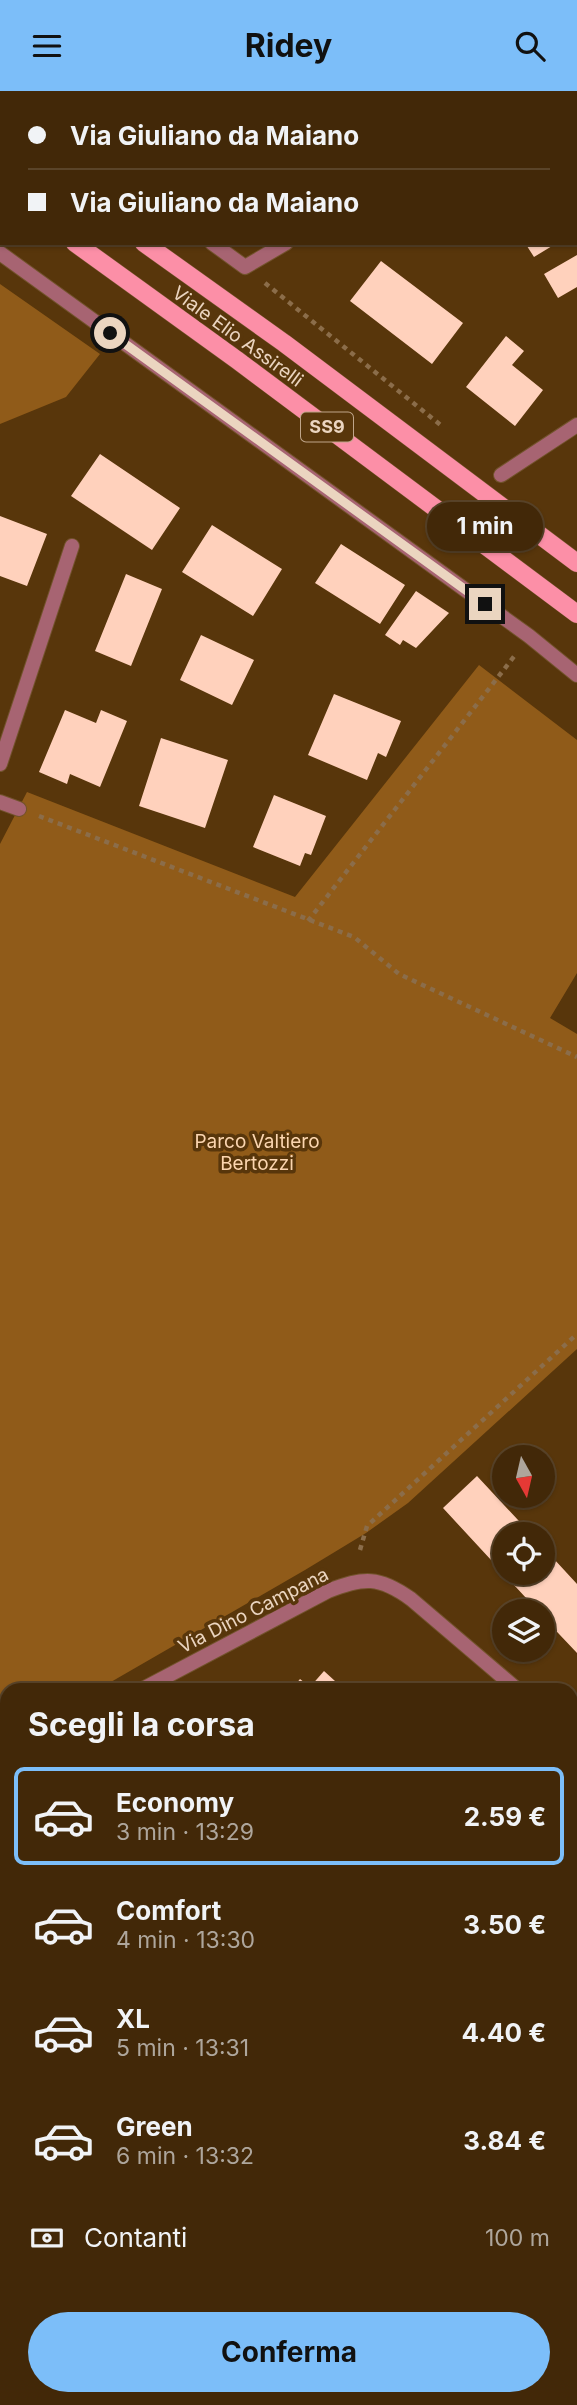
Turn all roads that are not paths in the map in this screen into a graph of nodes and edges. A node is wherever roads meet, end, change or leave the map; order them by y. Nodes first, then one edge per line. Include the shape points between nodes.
1 (78, 245) edge
2 (147, 245) edge
3 (215, 245) edge
4 (283, 245) edge
5 (0, 253) edge
6 (577, 425) edge
7 (501, 475) dead end
8 (72, 545) dead end
9 (577, 563) edge
10 (577, 614) edge
11 (577, 675) edge
12 (0, 764) edge
13 (0, 801) edge
14 (19, 809) road end
15 (154, 1683) edge
16 (510, 1683) edge

1 - 10 main road, Viale Elio Assirelli / SS9
2 - 9 main road, Viale Elio Assirelli / SS9
3 - 4 street via 245,267
5 - 11 street
6 - 7 street
8 - 12 street
13 - 14 street
15 - 16 street, Via Dino Campana via 328,1591 373,1580 411,1599

